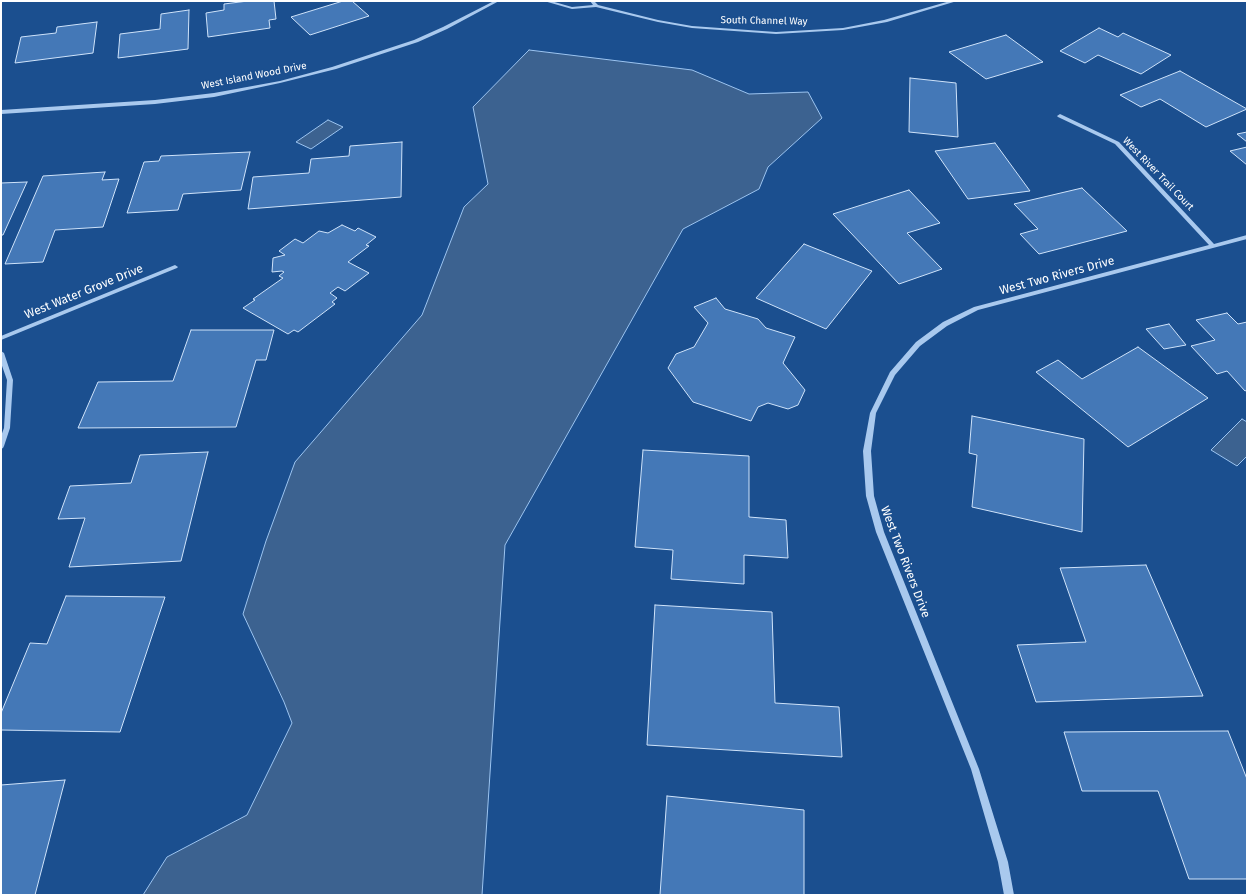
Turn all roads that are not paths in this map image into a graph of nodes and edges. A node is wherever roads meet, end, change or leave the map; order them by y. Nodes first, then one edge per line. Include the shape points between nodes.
1 (497, 1) edge
2 (546, 1) edge
3 (592, 1) edge
4 (955, 1) edge
5 (596, 6) junction
6 (1, 112) edge
7 (1060, 116) dead end
8 (1247, 237) edge
9 (1213, 246) junction
10 (175, 267) dead end
11 (1, 338) edge
12 (1, 353) edge
13 (1, 446) edge
14 (1009, 895) edge

1 - 6 street, West Island Wood Drive via 416,41 334,68 280,82 214,95 155,102
2 - 5 street, South Channel Way via 572,8
3 - 5 street
4 - 5 street, South Channel Way via 885,21 843,29 776,33 692,27
7 - 9 street, West River Trail Court via 1117,143
8 - 9 street, West Two Rivers Drive
9 - 14 street, West Two Rivers Drive via 976,308 945,324 918,344 892,374 873,413 867,451 870,496 880,532 975,769 1003,862
10 - 11 street, West Water Grove Drive
12 - 13 street via 10,380 7,428

